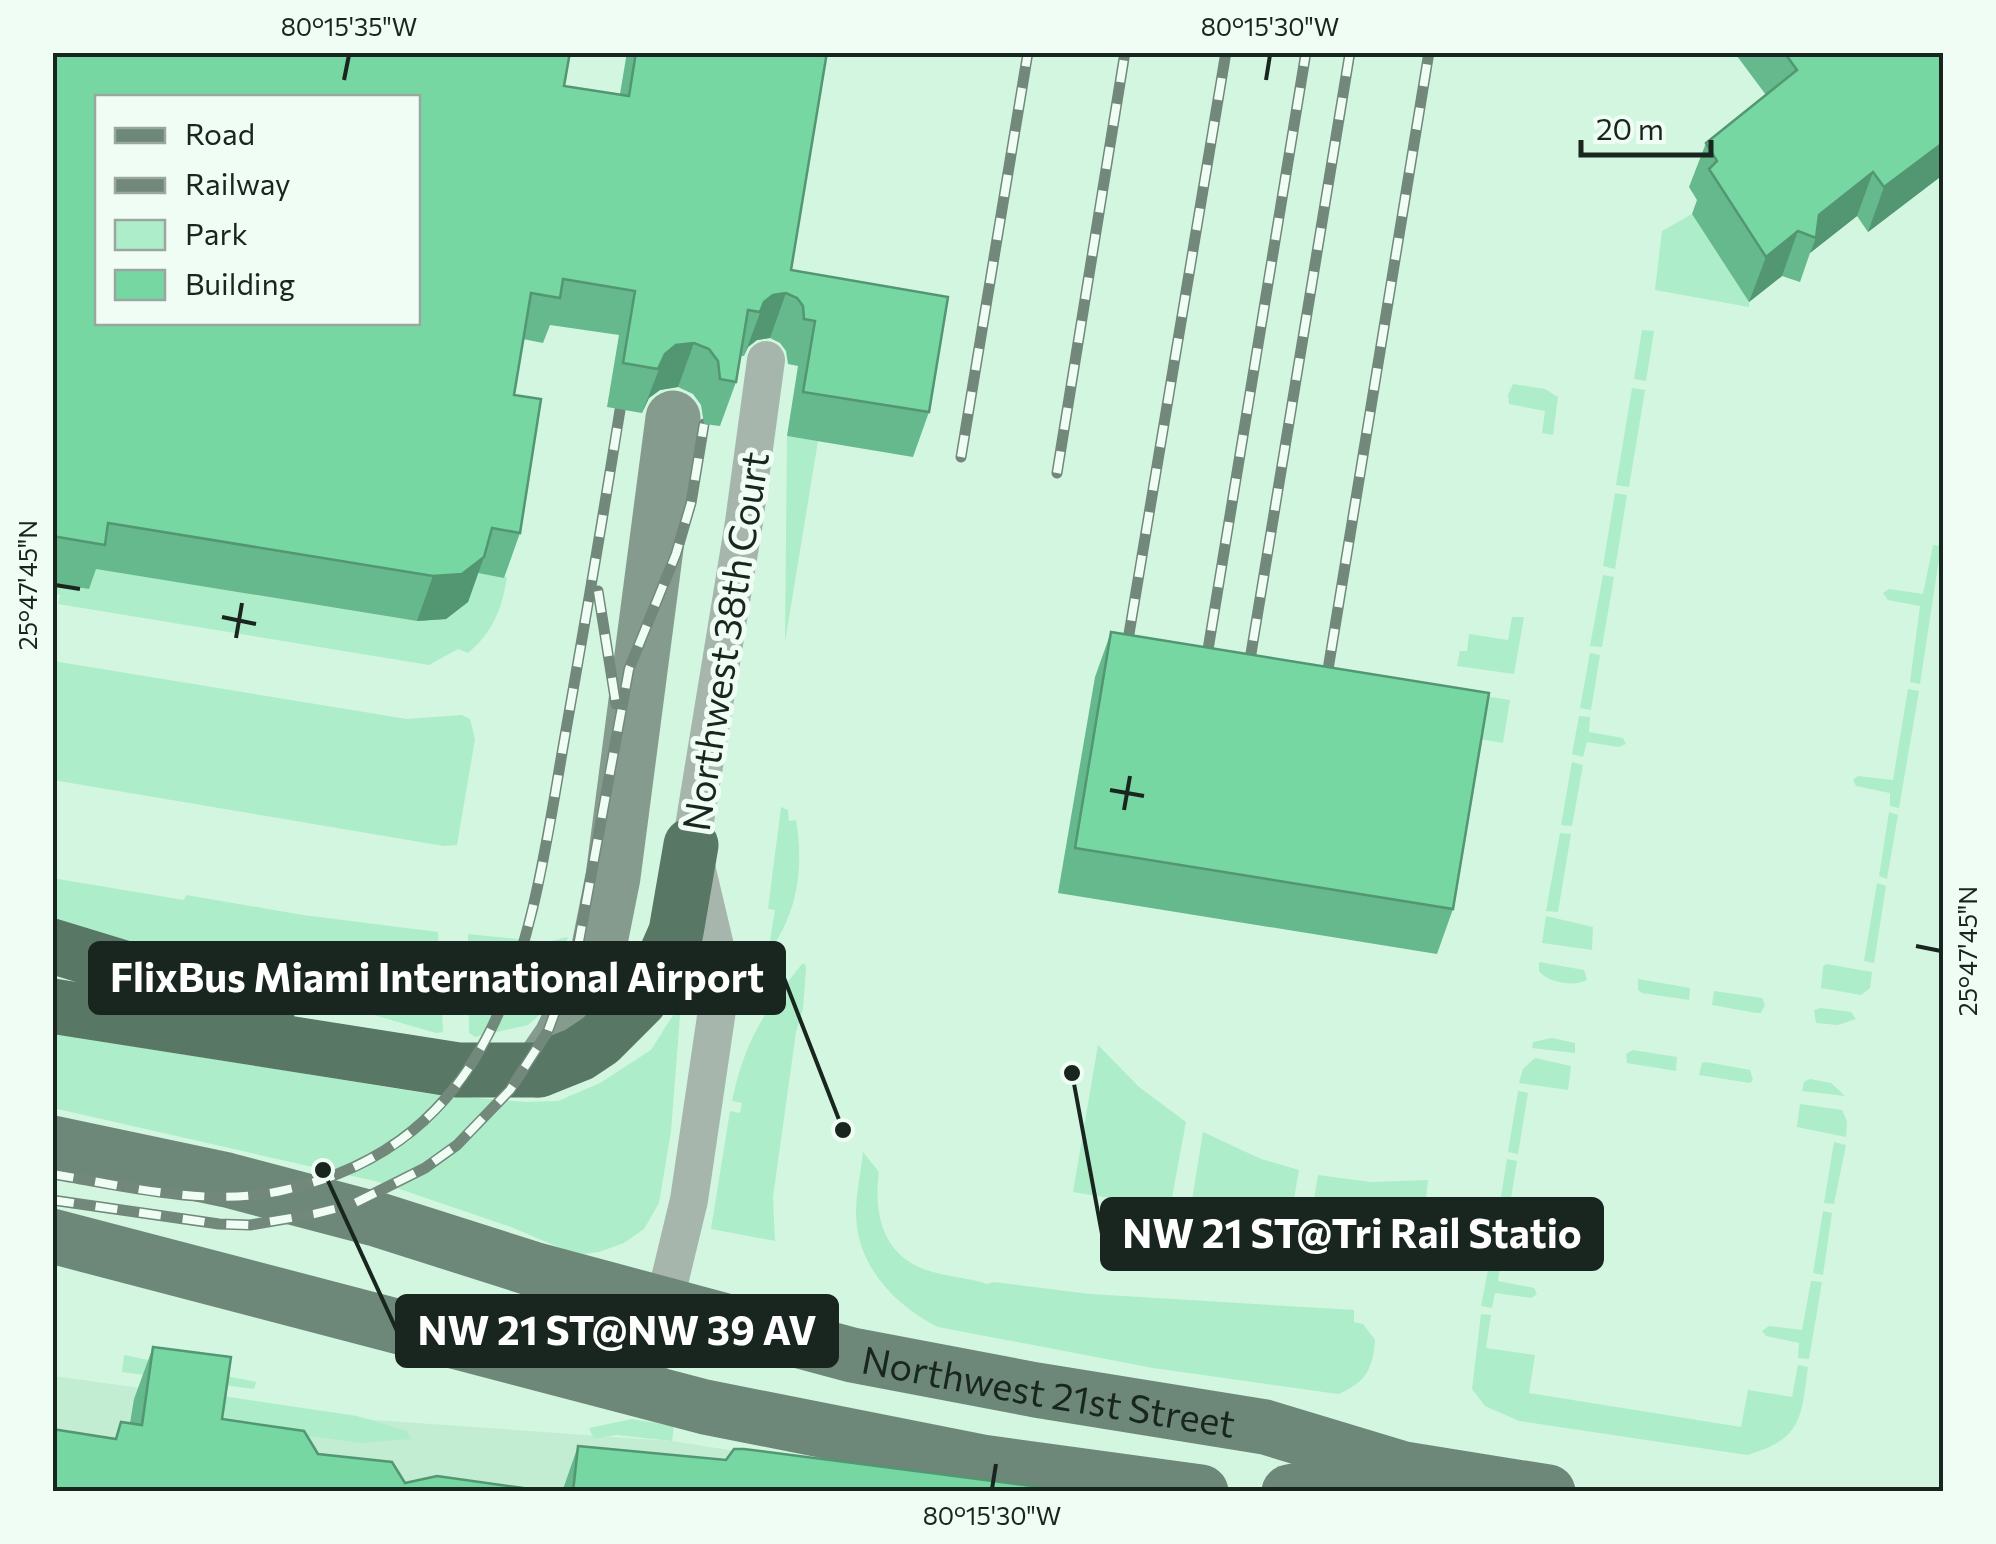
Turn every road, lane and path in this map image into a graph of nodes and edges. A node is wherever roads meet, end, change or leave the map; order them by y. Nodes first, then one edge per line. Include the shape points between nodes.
1 (766, 360) dead end
2 (673, 418) dead end
3 (691, 845) junction
4 (52, 946) edge
5 (52, 1006) edge
6 (343, 1052) junction
7 (539, 1070) junction
8 (52, 1142) edge
9 (52, 1236) edge
10 (664, 1305) junction
11 (644, 1391) junction
12 (1404, 1469) junction
13 (1201, 1492) edge
14 (1289, 1492) edge
15 (1548, 1492) edge

1 - 3 street, Northwest 38th Court
2 - 7 street via 613,876 595,967
3 - 7 highway via 676,932 640,1000 589,1047
3 - 10 street, Northwest 38th Court via 722,976 688,1200
4 - 6 highway via 219,997
5 - 6 highway
6 - 7 highway via 458,1070
8 - 10 main road, Northwest 21st Street via 379,1220
9 - 11 main road, Northwest 21st Street
10 - 11 street, Northwest 38th Court
10 - 12 main road, Northwest 21st Street via 852,1356 1265,1427
11 - 13 main road, Northwest 21st Street via 982,1462
12 - 14 main road, Northwest 21st Street
12 - 15 main road, Northwest 21st Street

